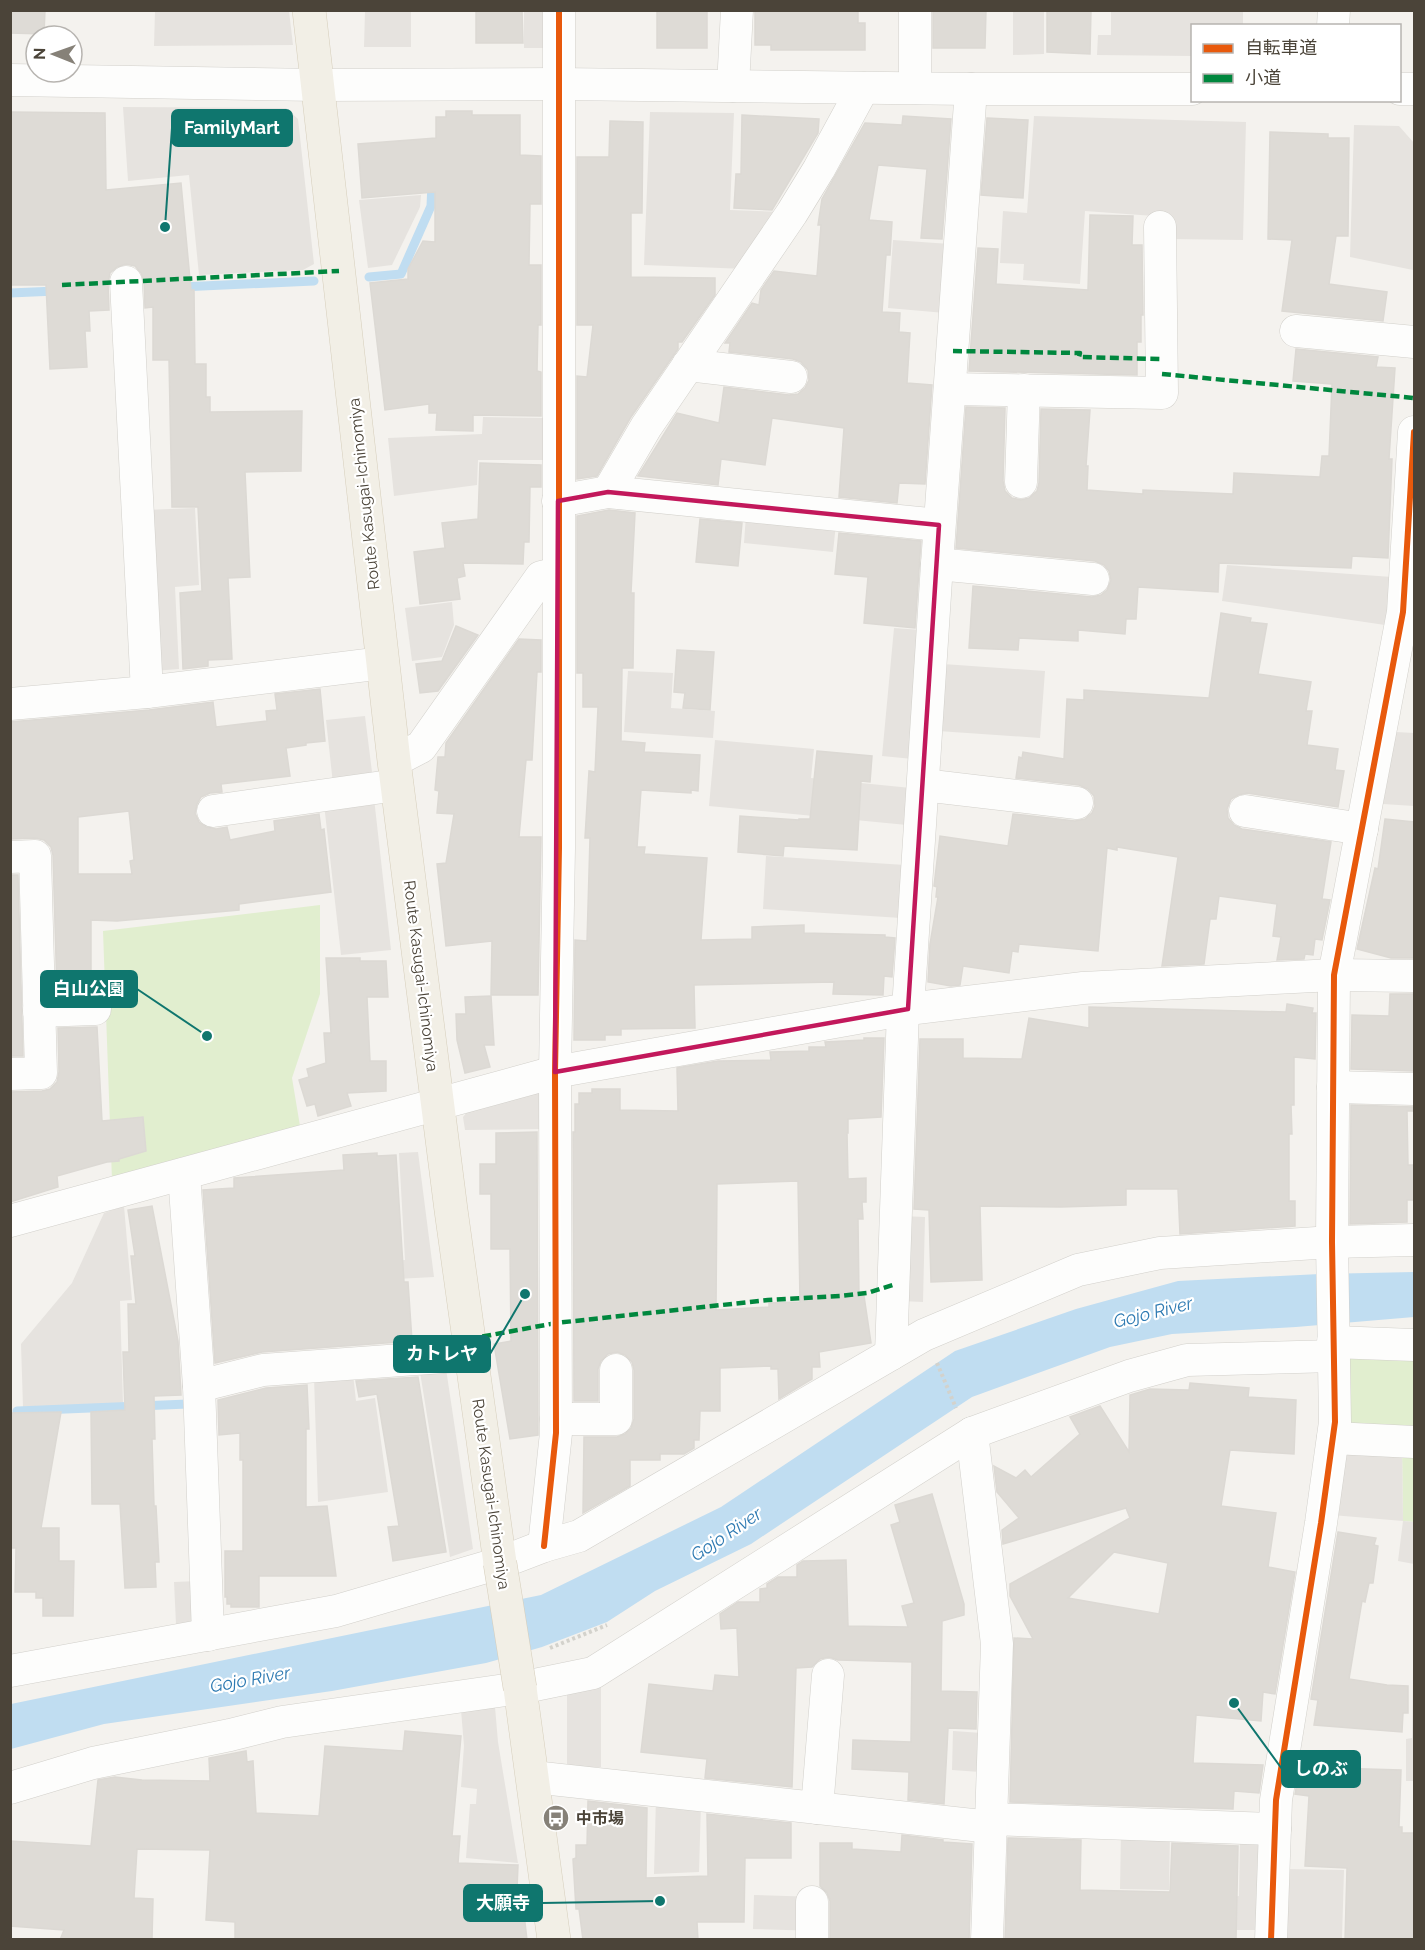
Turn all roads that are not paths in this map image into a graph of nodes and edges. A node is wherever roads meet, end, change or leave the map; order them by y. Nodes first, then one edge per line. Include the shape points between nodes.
1 (309, 10) edge
2 (559, 10) edge
3 (737, 10) edge
4 (915, 10) edge
5 (10, 80) edge
6 (559, 84) junction
7 (318, 85) junction
8 (733, 86) junction
9 (863, 88) junction
10 (915, 88) junction
11 (971, 89) junction
12 (1191, 89) edge
13 (1160, 227) dead end
14 (126, 282) dead end
15 (1296, 331) dead end
16 (1414, 342) edge
17 (688, 365) junction
18 (791, 377) dead end
19 (950, 389) junction
20 (1024, 390) junction
21 (1414, 432) edge
22 (1021, 482) dead end
23 (608, 492) junction
24 (558, 501) junction
25 (939, 525) junction
26 (937, 564) junction
27 (558, 573) junction
28 (1093, 579) dead end
29 (1409, 612) edge
30 (383, 663) junction
31 (147, 692) junction
32 (10, 704) edge
33 (396, 773) junction
34 (923, 785) junction
35 (1077, 803) dead end
36 (213, 811) dead end
37 (1245, 811) dead end
38 (1362, 829) junction
39 (10, 857) edge
40 (1334, 975) junction
41 (1414, 976) edge
42 (95, 1009) dead end
43 (905, 1009) junction
44 (39, 1011) junction
45 (555, 1072) junction
46 (10, 1074) edge
47 (1333, 1087) junction
48 (1414, 1089) edge
49 (437, 1104) junction
50 (184, 1174) junction
51 (10, 1221) edge
52 (1414, 1240) edge
53 (1332, 1242) junction
54 (1414, 1345) edge
55 (1334, 1349) junction
56 (891, 1354) junction
57 (471, 1355) junction
58 (616, 1370) dead end
59 (199, 1386) junction
60 (556, 1419) junction
61 (966, 1425) junction
62 (1333, 1438) junction
63 (1414, 1442) edge
64 (544, 1546) junction
65 (500, 1563) junction
66 (208, 1635) junction
67 (10, 1671) edge
68 (828, 1675) dead end
69 (520, 1688) junction
70 (533, 1778) junction
71 (10, 1788) edge
72 (818, 1808) junction
73 (991, 1823) junction
74 (1275, 1829) junction
75 (812, 1902) dead end
76 (554, 1940) edge
77 (812, 1940) edge
78 (987, 1940) edge
79 (1271, 1940) edge

1 - 7 main road, Route Kasugai-Ichinomiya
2 - 6 street
3 - 8 street
4 - 10 street
5 - 7 street
6 - 7 street
6 - 8 street
6 - 24 street
7 - 30 main road, Route Kasugai-Ichinomiya
8 - 9 street
9 - 10 street
9 - 17 street via 792,213
10 - 11 street
11 - 12 street
11 - 19 street
13 - 20 street via 1162,393
14 - 31 street
15 - 16 street
17 - 18 street
17 - 23 street
19 - 20 street
19 - 25 street
20 - 22 street
21 - 29 street
23 - 24 street
23 - 25 street
24 - 27 street
25 - 26 street
26 - 28 street
26 - 34 street
27 - 33 street via 541,576 421,747
27 - 45 street
29 - 38 street
30 - 31 street
30 - 33 main road, Route Kasugai-Ichinomiya
31 - 32 street
33 - 36 street
33 - 49 main road, Route Kasugai-Ichinomiya
34 - 35 street
34 - 43 street
37 - 38 street
38 - 40 street
39 - 44 street via 35,856
40 - 41 street
40 - 43 street via 1083,988
40 - 47 street
42 - 44 street
43 - 45 street
43 - 56 street
44 - 46 street via 41,1073
45 - 49 street
45 - 60 street
47 - 48 street
47 - 53 street
49 - 50 street
49 - 57 main road, Route Kasugai-Ichinomiya
50 - 51 street
50 - 59 street
52 - 53 street
53 - 55 street
53 - 56 street via 1160,1253 1078,1270 924,1335
54 - 55 street
55 - 61 street via 1187,1360
55 - 62 street
56 - 64 street via 579,1536
57 - 59 street via 263,1370
57 - 65 main road, Route Kasugai-Ichinomiya
58 - 60 street via 616,1419
59 - 66 street
60 - 64 street
61 - 69 street via 593,1673
61 - 73 street via 997,1644
62 - 63 street
62 - 74 street via 1276,1800
64 - 65 street
65 - 66 street via 336,1611
65 - 69 main road, Route Kasugai-Ichinomiya, bridge
66 - 67 street
68 - 72 street
69 - 70 main road, Route Kasugai-Ichinomiya
69 - 71 street via 282,1722 93,1763
70 - 72 street
70 - 76 main road, Route Kasugai-Ichinomiya
72 - 73 street
73 - 74 street
73 - 78 street
74 - 79 street
75 - 77 street

